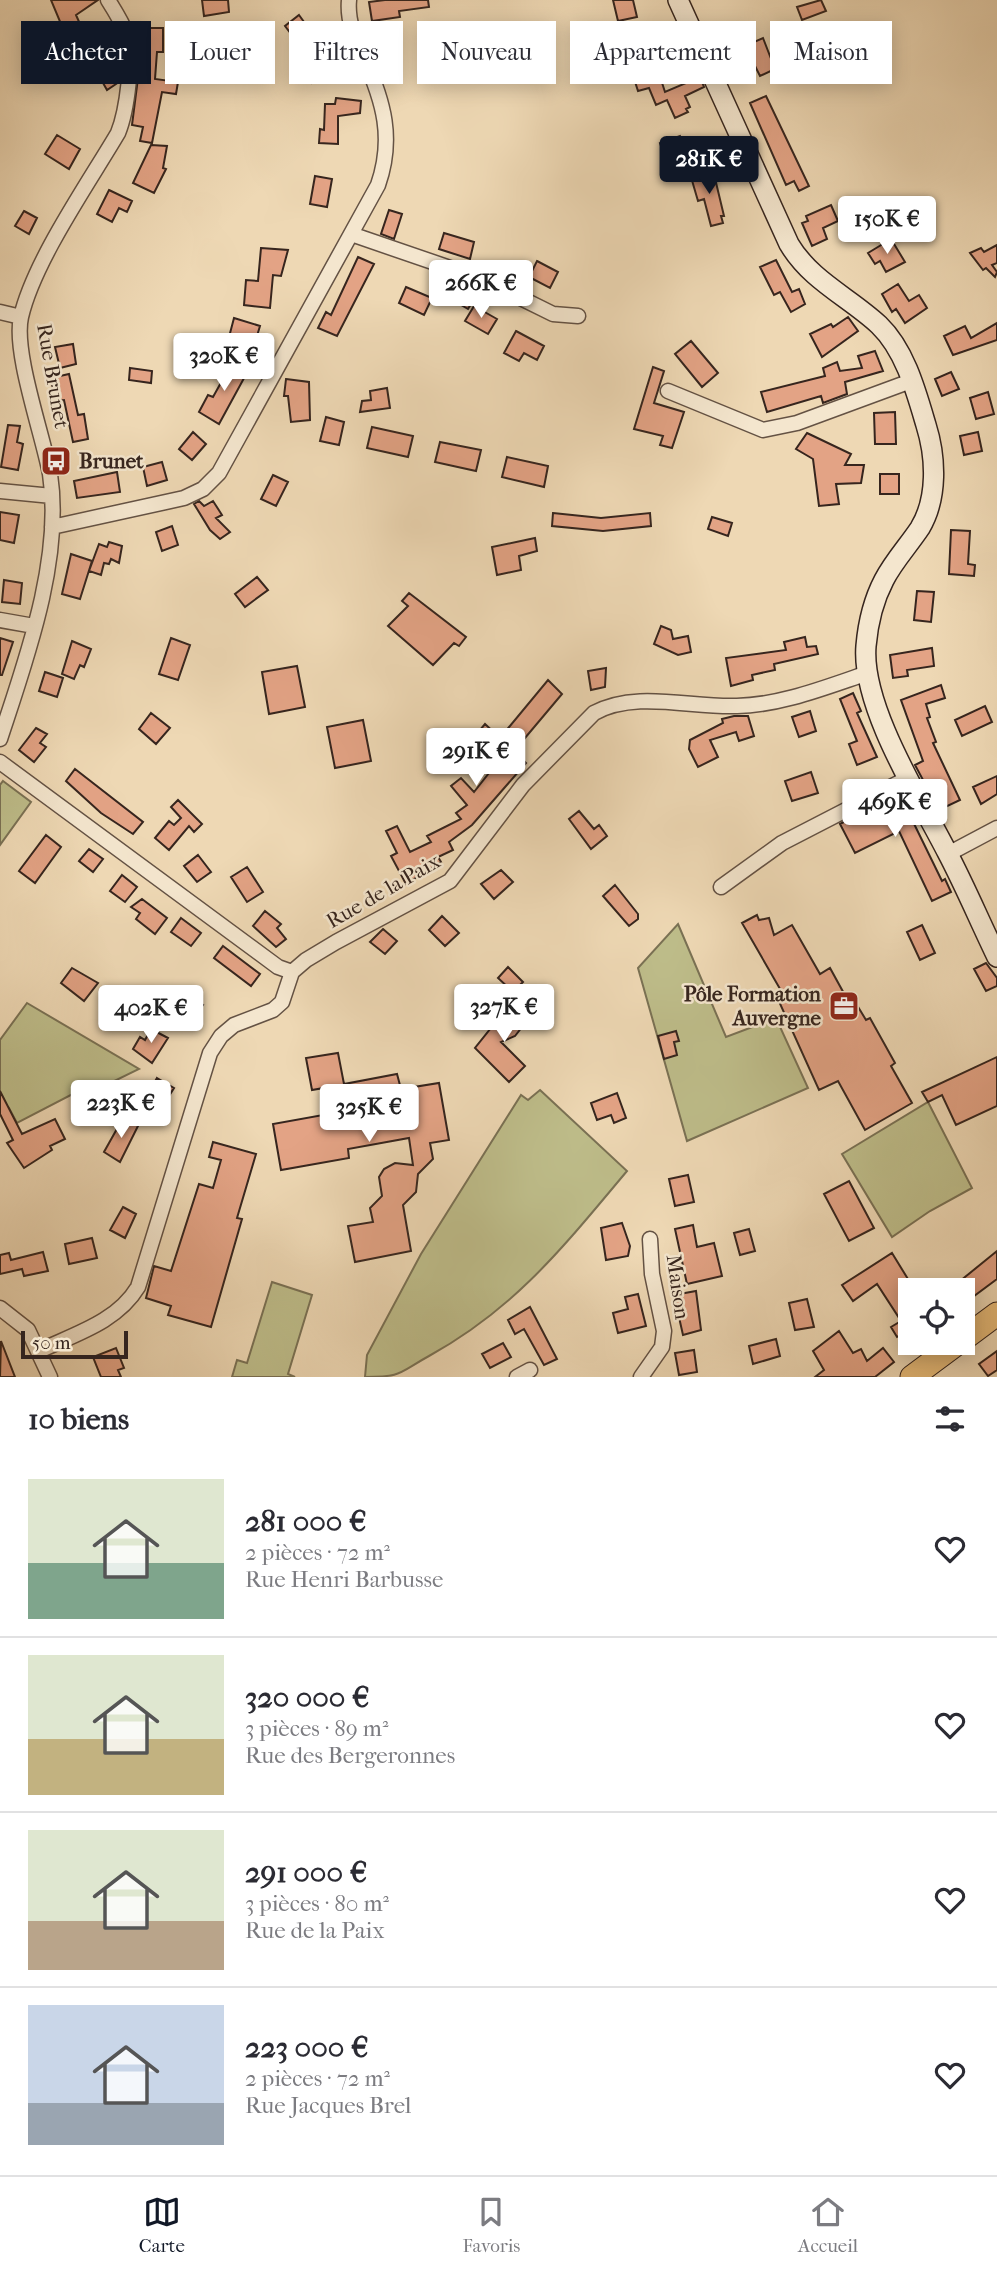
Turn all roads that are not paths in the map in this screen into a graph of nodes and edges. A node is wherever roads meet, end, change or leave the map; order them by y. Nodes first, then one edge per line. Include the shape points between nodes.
1 (108, 0) edge
2 (349, 0) edge
3 (678, 0) edge
4 (351, 234) junction
5 (0, 312) edge
6 (578, 316) dead end
7 (21, 317) junction
8 (911, 381) junction
9 (668, 391) dead end
10 (0, 491) edge
11 (52, 496) junction
12 (52, 527) junction
13 (0, 620) edge
14 (34, 626) junction
15 (868, 673) junction
16 (0, 739) edge
17 (0, 762) edge
18 (908, 778) junction
19 (997, 828) edge
20 (948, 854) junction
21 (721, 887) dead end
22 (997, 957) edge
23 (292, 972) junction
24 (650, 1238) dead end
25 (0, 1308) edge
26 (997, 1314) edge
27 (975, 1330) edge
28 (39, 1351) junction
29 (942, 1355) edge
30 (530, 1370) dead end
31 (50, 1377) edge
32 (517, 1377) edge
33 (641, 1377) edge
34 (912, 1377) edge

1 - 7 street, Rue Brunet via 129,48 124,118 52,244
2 - 4 street via 353,35 377,87 387,126 382,175
3 - 8 street via 796,256 888,334
4 - 6 street via 482,279 553,314
4 - 12 street via 219,473 203,489 184,498
5 - 7 street
7 - 11 street, Rue Brunet via 28,378
8 - 9 street via 797,423 763,430
8 - 15 street via 932,447 934,474 921,525 884,579 872,606
10 - 11 street
11 - 12 street, Rue Brunet
12 - 14 street, Rue Brunet
13 - 14 street
14 - 16 street, Rue Brunet
15 - 18 street via 873,696
15 - 23 street, Rue de la Paix via 763,704 642,702 604,707 523,785 450,881 336,942
17 - 23 street via 278,967
18 - 20 street
18 - 21 street via 782,843
19 - 20 street
20 - 22 street
23 - 28 street via 282,1002 234,1025 210,1053 138,1287 127,1305 112,1317
24 - 33 street, Maison via 652,1275 664,1331 662,1347
25 - 28 street via 28,1331
26 - 27 main road
28 - 31 street
29 - 34 main road
30 - 32 street

